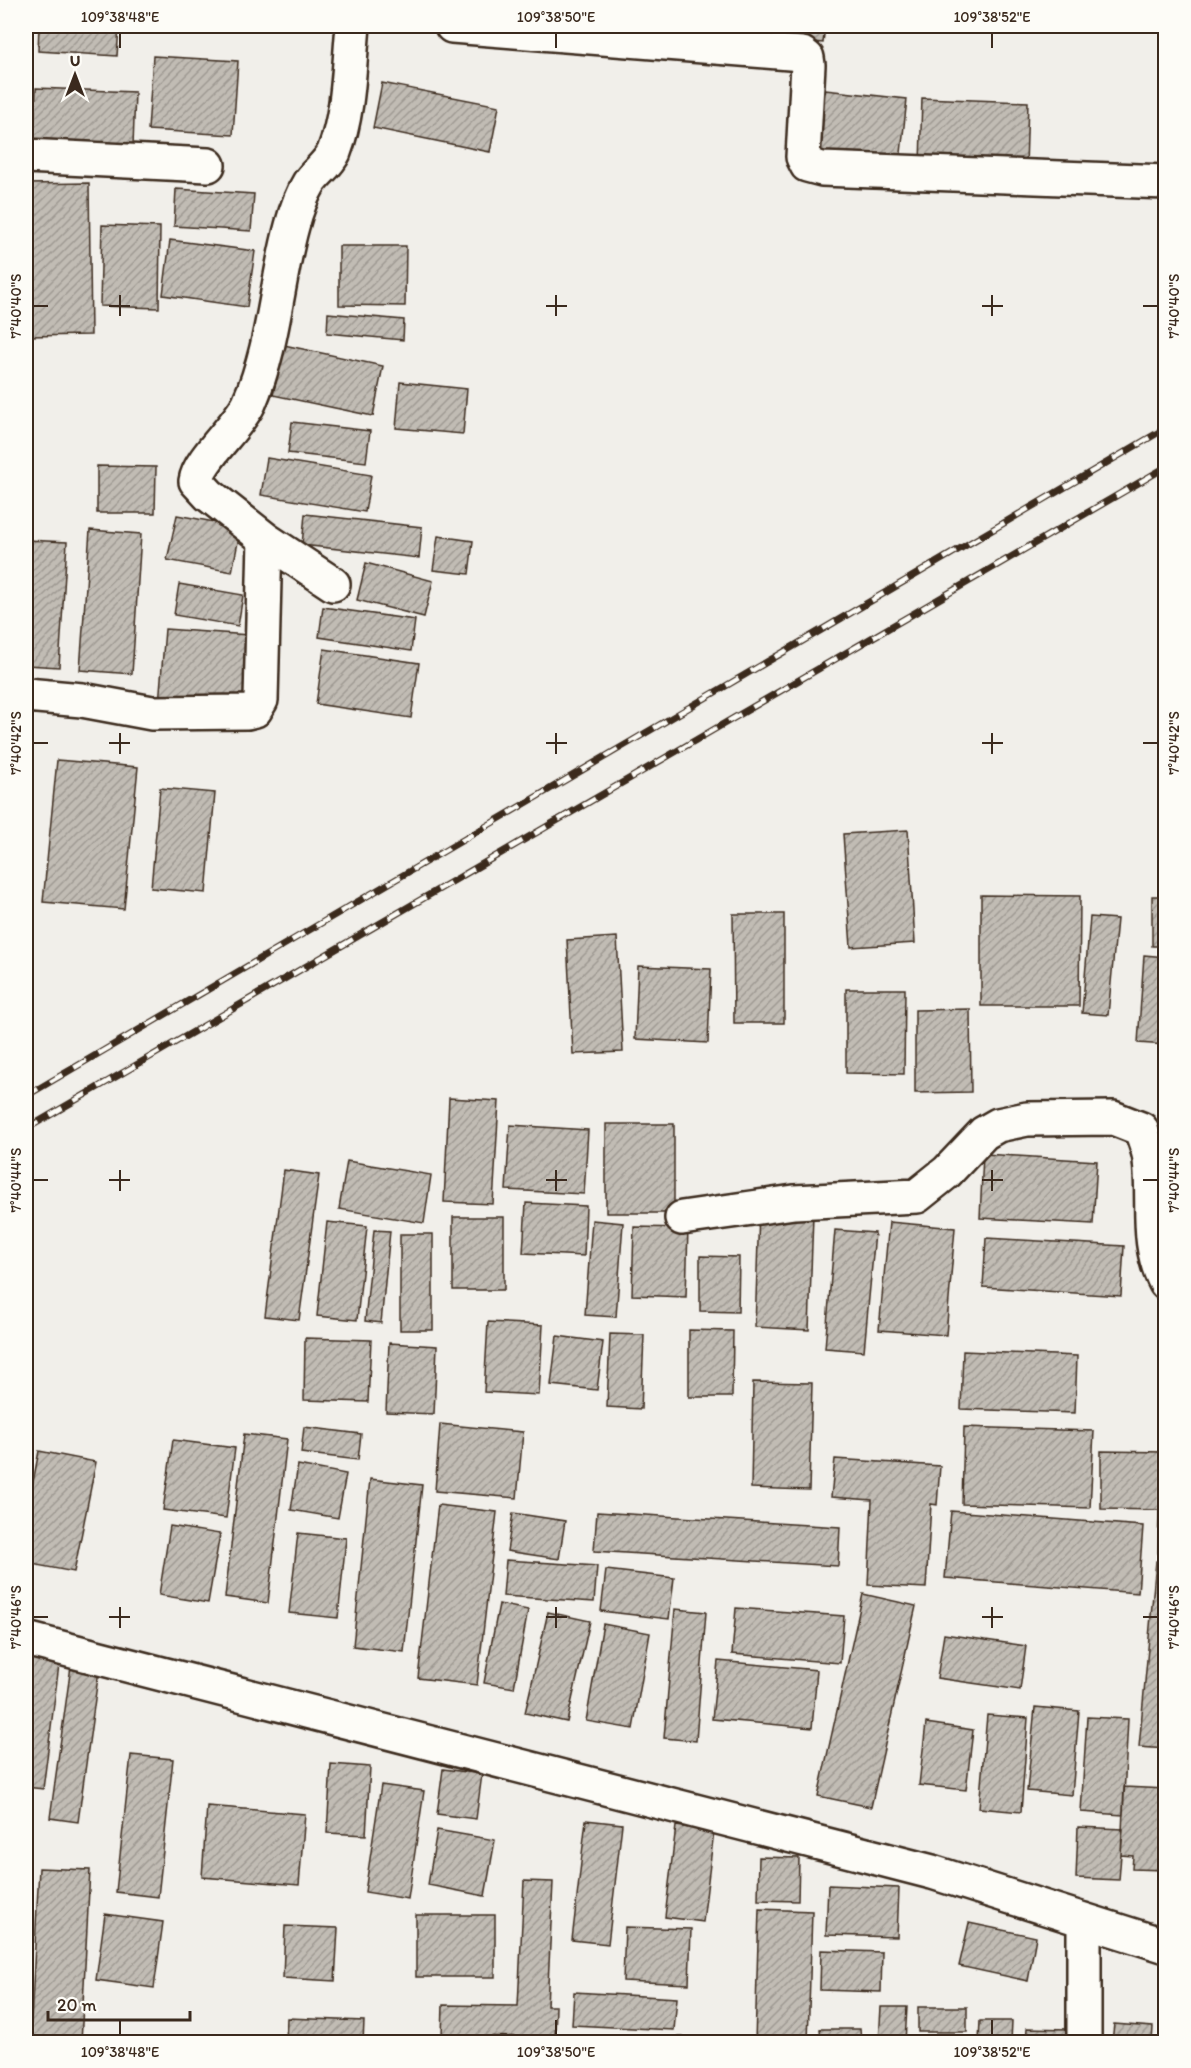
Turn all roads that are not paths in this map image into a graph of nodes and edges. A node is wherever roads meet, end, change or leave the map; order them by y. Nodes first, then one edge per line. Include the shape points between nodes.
1 (352, 26) edge
2 (452, 26) edge
3 (26, 156) edge
4 (208, 165) dead end
5 (1166, 182) edge
6 (266, 539) junction
7 (333, 584) dead end
8 (26, 696) edge
9 (682, 1218) dead end
10 (1166, 1283) edge
11 (26, 1639) edge
12 (1084, 1920) junction
13 (1166, 1946) edge
14 (1084, 2043) edge

1 - 6 street via 345,105 334,152 322,172 310,181 292,226 269,343 248,404 230,433 197,471 199,486
2 - 5 street via 802,54 808,65 803,157 807,165 822,169
3 - 4 street
6 - 7 street
6 - 8 street via 261,700 255,710 152,713 82,700
9 - 10 street via 794,1202 917,1196 947,1172 984,1133 998,1125 1041,1118 1113,1118 1141,1129 1150,1159 1151,1227 1159,1270
11 - 12 street via 932,1872
12 - 13 street
12 - 14 street

